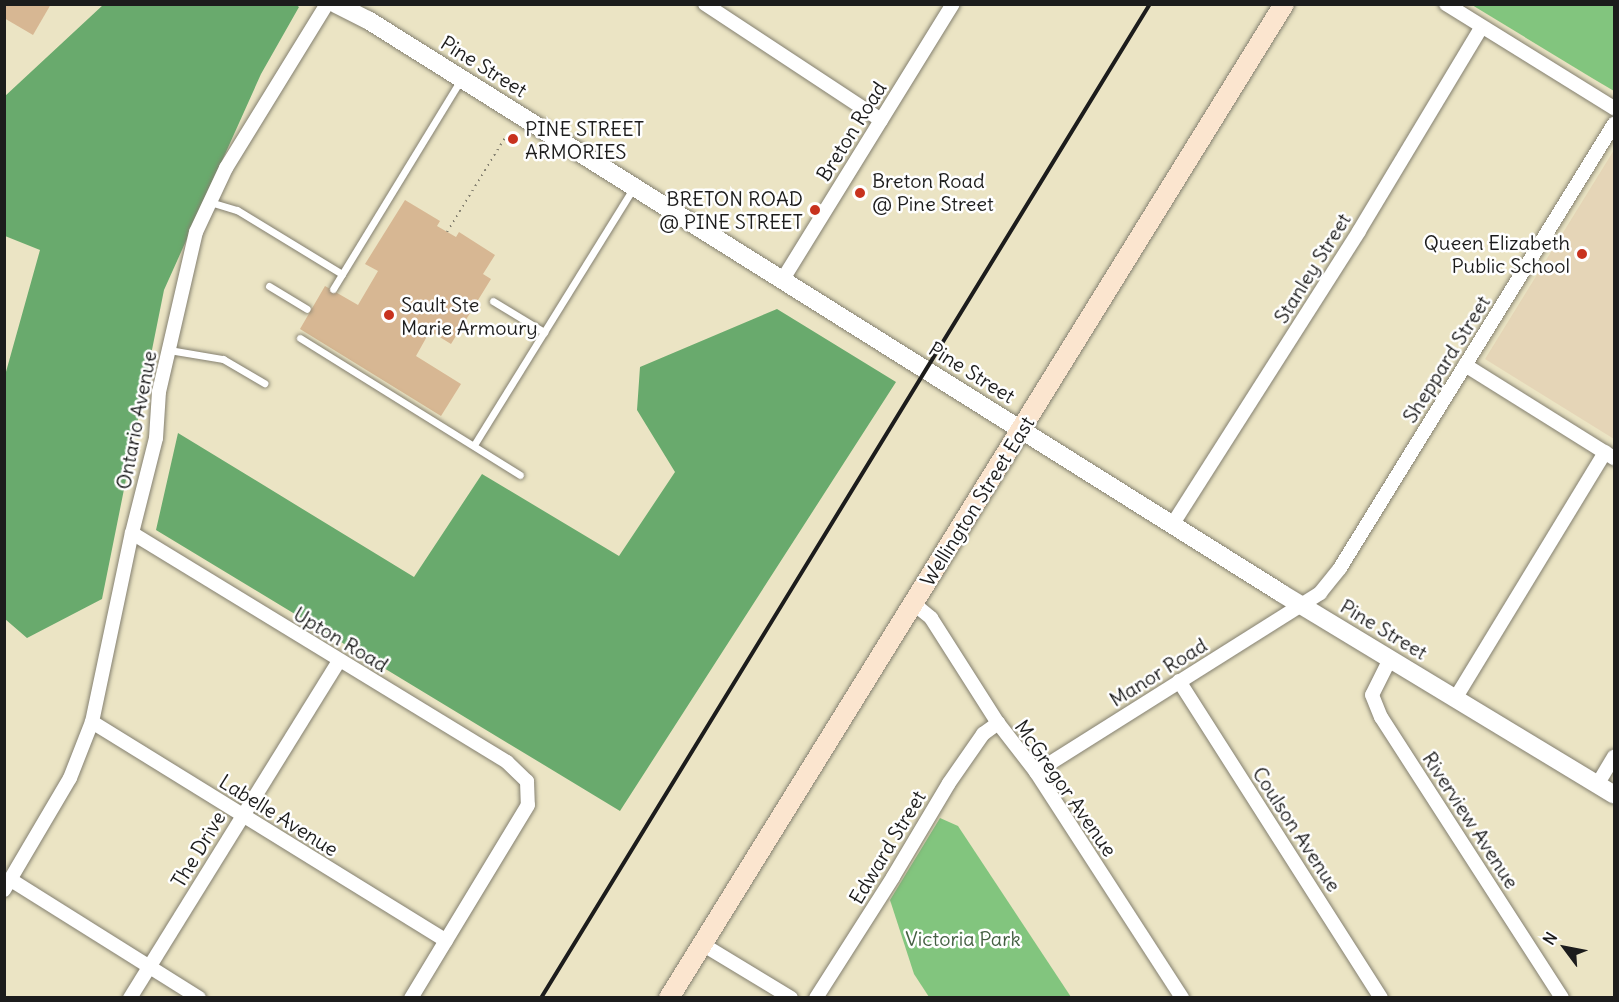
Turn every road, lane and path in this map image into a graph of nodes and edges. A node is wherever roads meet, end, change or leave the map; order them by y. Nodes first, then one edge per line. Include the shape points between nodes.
1 (327, 4) edge
2 (336, 4) edge
3 (705, 4) edge
4 (953, 4) edge
5 (1284, 4) edge
6 (1446, 4) edge
7 (722, 9) edge
8 (1481, 28) junction
9 (461, 78) junction
10 (1614, 108) edge
11 (881, 120) junction
12 (1614, 124) edge
13 (506, 136) dead end
14 (634, 186) junction
15 (210, 202) junction
16 (447, 232) dead end
17 (342, 274) junction
18 (783, 279) junction
19 (269, 286) dead end
20 (333, 289) dead end
21 (493, 301) dead end
22 (307, 309) dead end
23 (544, 332) junction
24 (300, 338) dead end
25 (169, 350) junction
26 (1465, 365) junction
27 (264, 383) dead end
28 (1021, 430) junction
29 (474, 445) junction
30 (1610, 455) edge
31 (520, 475) dead end
32 (1172, 525) junction
33 (132, 533) junction
34 (914, 604) junction
35 (1302, 606) junction
36 (1390, 659) junction
37 (339, 661) junction
38 (1179, 681) junction
39 (1455, 699) junction
40 (92, 722) junction
41 (998, 723) junction
42 (1614, 757) edge
43 (1036, 772) junction
44 (1597, 785) junction
45 (1614, 795) edge
46 (242, 816) junction
47 (8, 885) edge
48 (446, 941) junction
49 (702, 944) junction
50 (149, 967) junction
51 (130, 998) edge
52 (199, 998) edge
53 (411, 998) edge
54 (669, 998) edge
55 (791, 998) edge
56 (816, 998) edge
57 (1182, 998) edge
58 (1381, 998) edge
59 (1562, 998) edge

1 - 15 street, Ontario Avenue via 226,168
2 - 9 street, Pine Street
3 - 7 street
4 - 11 street, Breton Road
5 - 28 main road, Wellington Street East
6 - 8 street
7 - 11 street
8 - 10 street
8 - 32 street, Stanley Street via 1353,241
9 - 14 street, Pine Street
9 - 17 lane
11 - 18 street, Breton Road
12 - 26 street, Sheppard Street
13 - 16 path
14 - 18 street, Pine Street
14 - 23 lane
15 - 17 lane via 237,210
15 - 25 street, Ontario Avenue via 196,232
17 - 20 lane
18 - 28 street, Pine Street
19 - 22 lane
21 - 23 lane
23 - 29 lane
24 - 29 lane
25 - 27 lane via 223,359
25 - 33 street, Ontario Avenue via 159,392 156,438
26 - 30 street
26 - 35 street, Sheppard Street via 1340,568 1320,593
28 - 32 street, Pine Street
28 - 34 main road, Wellington Street East
29 - 31 lane
30 - 39 street
32 - 35 street, Pine Street
33 - 37 street, Upton Road
33 - 40 street, Ontario Avenue
34 - 41 street, McGregor Avenue via 931,618
34 - 49 main road, Wellington Street East
35 - 36 street, Pine Street
35 - 38 street, Manor Road
36 - 39 street, Pine Street
36 - 59 street, Riverview Avenue via 1372,695 1381,717
37 - 46 street, The Drive
37 - 48 street, Upton Road via 507,762 527,781 528,804
38 - 43 street, Manor Road
38 - 58 street, Coulson Avenue
39 - 44 street, Pine Street
40 - 46 street, Labelle Avenue
40 - 47 street, Ontario Avenue via 70,778
41 - 43 street, McGregor Avenue
41 - 56 street, Edward Street via 983,734 949,783
42 - 44 street
43 - 57 street, McGregor Avenue
44 - 45 street, Pine Street
46 - 48 street, Labelle Avenue
46 - 50 street, The Drive
47 - 50 street
48 - 53 street
49 - 54 main road, Wellington Street East
49 - 55 street
50 - 51 street, The Drive
50 - 52 street

